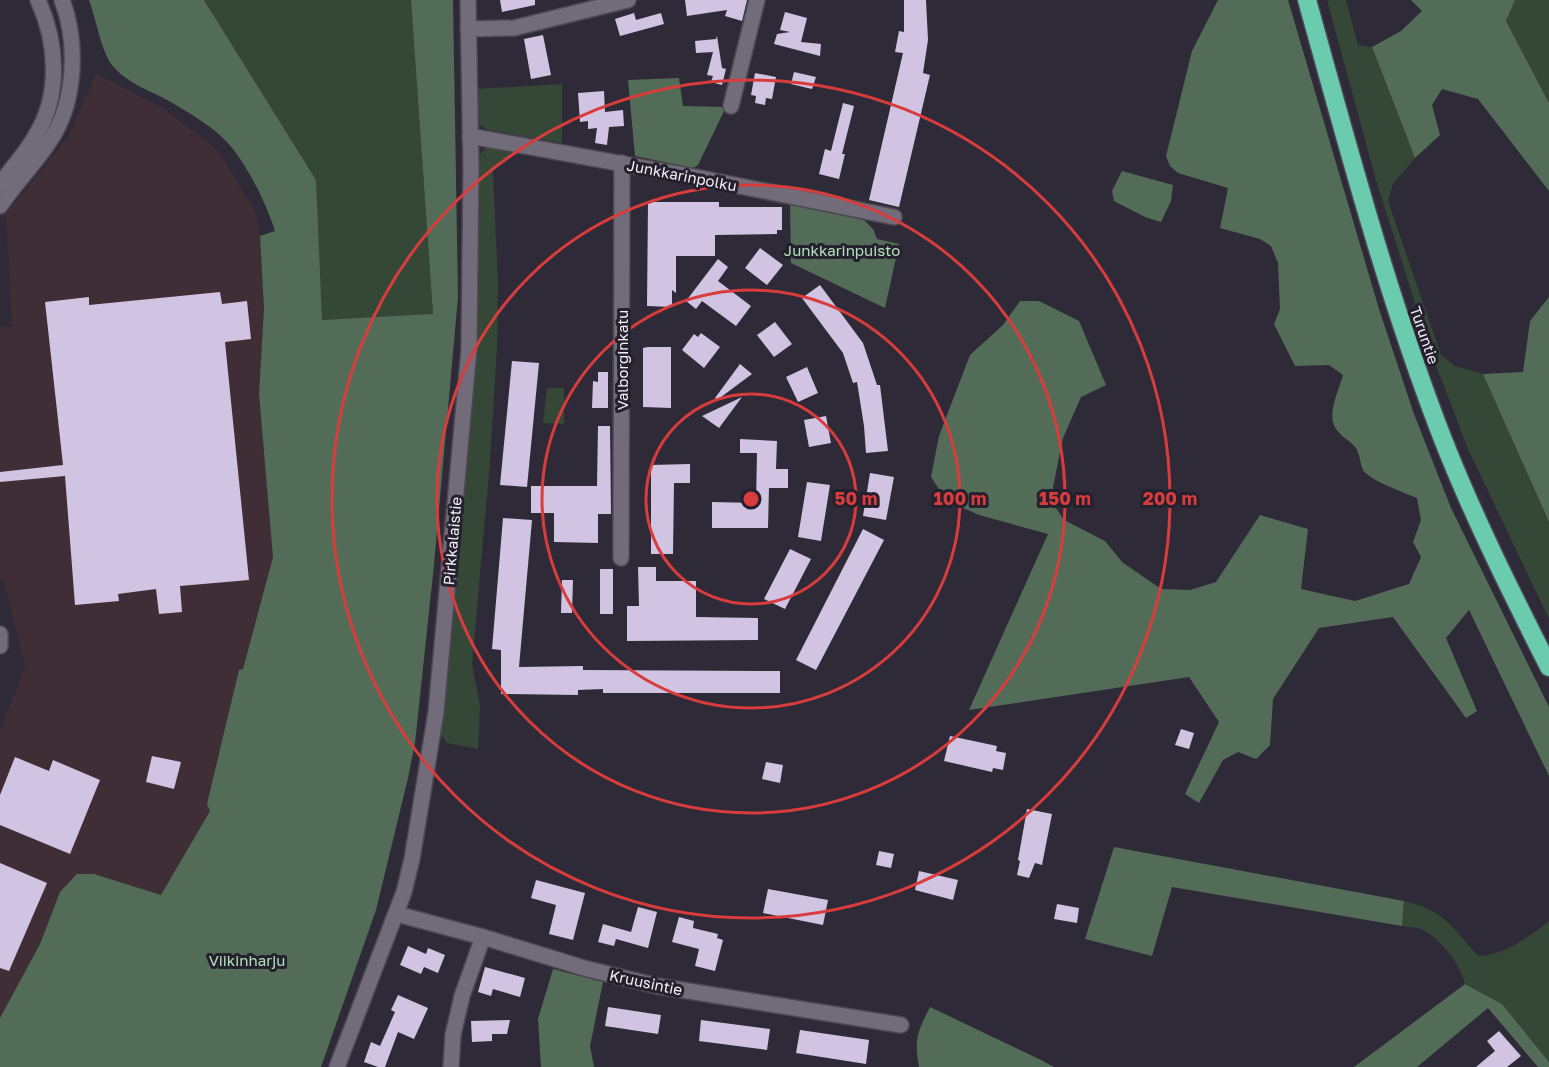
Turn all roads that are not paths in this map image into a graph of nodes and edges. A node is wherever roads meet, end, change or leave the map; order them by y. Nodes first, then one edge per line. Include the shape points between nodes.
1 (38, 0) edge
2 (62, 0) edge
3 (468, 0) edge
4 (628, 0) edge
5 (757, 0) edge
6 (1306, 0) edge
7 (468, 29) junction
8 (731, 106) dead end
9 (470, 136) junction
10 (622, 163) junction
11 (0, 184) edge
12 (0, 206) edge
13 (894, 217) dead end
14 (621, 558) dead end
15 (0, 634) edge
16 (0, 646) edge
17 (1549, 667) edge
18 (397, 914) junction
19 (483, 937) junction
20 (901, 1025) dead end
21 (337, 1067) edge
22 (451, 1067) edge

1 - 11 street via 53,48 51,91 38,133
2 - 12 street via 72,72 67,102 51,140
3 - 7 street, Pirkkalaistie
4 - 7 street via 514,28
5 - 8 street
6 - 17 highway, Turuntie via 1396,308 1442,438
7 - 9 street, Pirkkalaistie
9 - 10 street, Junkkarinpolku
9 - 18 street, Pirkkalaistie via 469,351 442,653 426,782 412,860
10 - 13 street, Junkkarinpolku
10 - 14 street, Valborginkatu
15 - 16 street
18 - 19 street, Kruusintie
18 - 21 street, Pirkkalaistie
19 - 20 street, Kruusintie via 657,986
19 - 22 street via 460,1006

